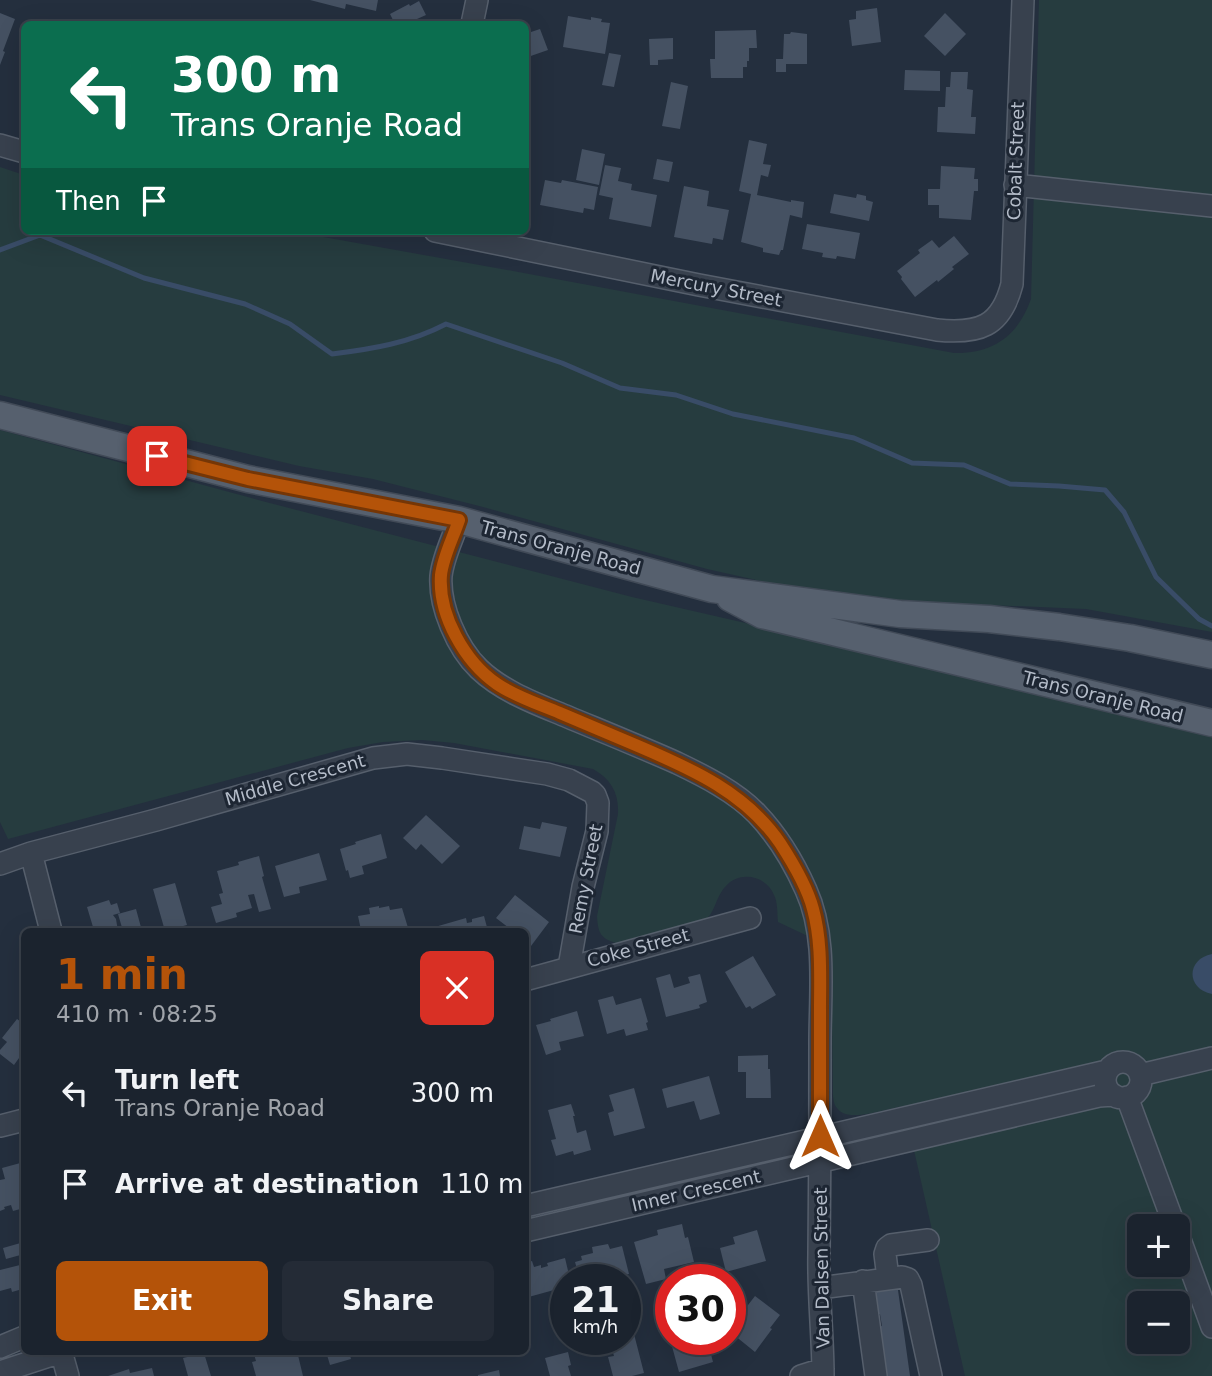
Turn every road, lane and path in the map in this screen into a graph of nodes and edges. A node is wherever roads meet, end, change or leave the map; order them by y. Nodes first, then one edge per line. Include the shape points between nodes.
1 (477, 0) edge
2 (1023, 0) edge
3 (473, 21) edge
4 (0, 145) edge
5 (21, 151) edge
6 (1015, 185) junction
7 (1212, 206) edge
8 (455, 235) edge
9 (996, 317) joint
10 (0, 415) edge
11 (459, 520) junction
12 (712, 589) junction
13 (1212, 655) edge
14 (1212, 723) edge
15 (592, 792) joint
16 (31, 853) junction
17 (0, 864) edge
18 (750, 918) dead end
19 (50, 928) edge
20 (569, 967) junction
21 (529, 979) edge
22 (1212, 1058) edge
23 (1107, 1071) junction
24 (1140, 1075) junction
25 (1120, 1096) junction
26 (21, 1121) edge
27 (0, 1126) edge
28 (820, 1136) junction
29 (821, 1161) junction
30 (529, 1205) edge
31 (1170, 1214) edge
32 (529, 1230) edge
33 (928, 1240) dead end
34 (1190, 1267) edge
35 (888, 1278) junction
36 (863, 1281) junction
37 (820, 1288) junction
38 (1212, 1327) edge
39 (21, 1339) edge
40 (0, 1347) edge
41 (50, 1355) edge
42 (63, 1355) edge
43 (0, 1372) edge
44 (823, 1373) edge
45 (68, 1376) edge
46 (801, 1376) edge
47 (876, 1376) edge
48 (931, 1376) edge

1 - 3 street
2 - 6 street, Cobalt Street
4 - 5 street
6 - 7 street
6 - 9 street, Cobalt Street via 1012,284
8 - 9 street, Mercury Street via 937,330 977,329
10 - 11 main road, Trans Oranje Road via 248,479
11 - 12 main road, Trans Oranje Road
11 - 28 street, Van Dalsen Street via 443,566 442,591 456,636 478,668 498,685 529,700 698,773 755,813 794,866 813,908 819,944
12 - 13 main road, Trans Oranje Road via 900,614 1059,627
12 - 14 main road, Trans Oranje Road via 762,615
15 - 16 street, Middle Crescent via 547,774 390,755
15 - 20 street, Remy Street via 598,803 597,831
16 - 17 street, Middle Crescent
16 - 19 street
18 - 20 street, Coke Street
20 - 21 street, Coke Street
22 - 24 street
23 - 24 street via 1116,1063 1128,1062
23 - 25 street via 1108,1089
23 - 28 street, Inner Crescent
24 - 25 street via 1140,1086 1133,1095
25 - 29 street, Inner Crescent via 1085,1099
25 - 31 street
26 - 27 street
28 - 29 street, Van Dalsen Street
28 - 30 street, Inner Crescent
29 - 32 street, Inner Crescent
29 - 37 street, Van Dalsen Street
33 - 35 street via 887,1248
34 - 38 street
35 - 36 street
35 - 48 street via 902,1276 911,1285
36 - 37 street
36 - 47 street
37 - 44 street, Van Dalsen Street
39 - 40 street
41 - 43 street
42 - 45 street
44 - 46 street

